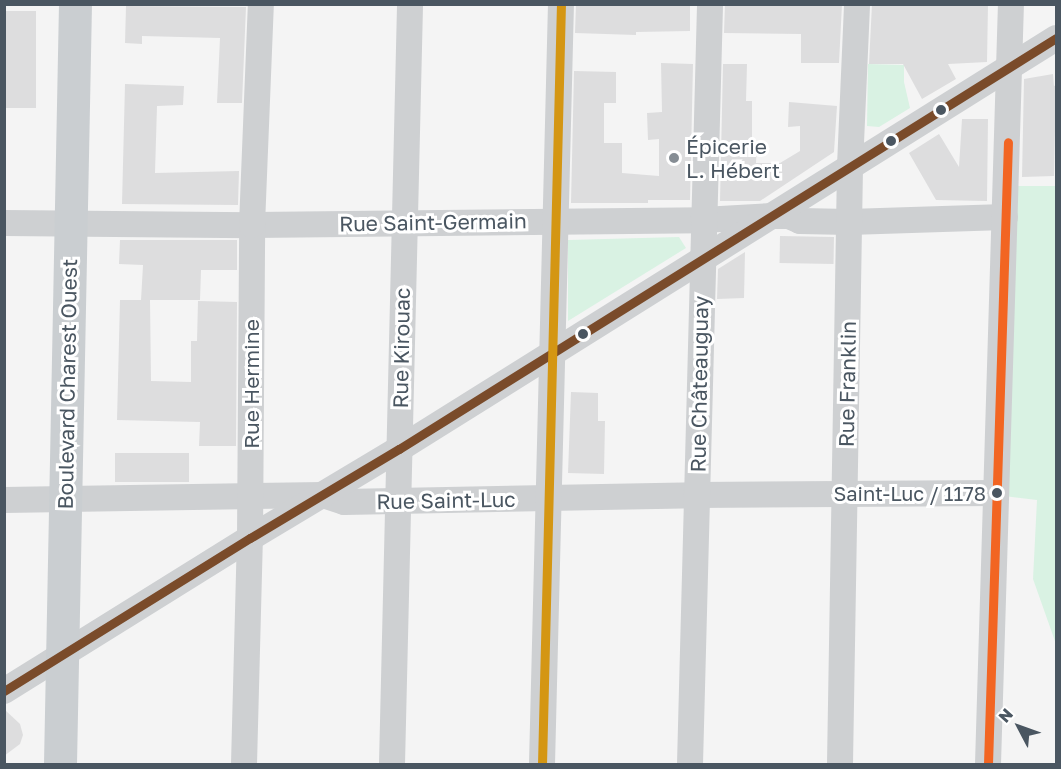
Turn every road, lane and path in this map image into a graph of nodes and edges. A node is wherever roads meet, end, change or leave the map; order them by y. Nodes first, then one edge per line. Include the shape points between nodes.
1 (75, 4) edge
2 (261, 4) edge
3 (410, 4) edge
4 (561, 4) edge
5 (710, 4) edge
6 (857, 4) edge
7 (1011, 4) edge
8 (1056, 38) edge
9 (1011, 69) junction
10 (850, 166) junction
11 (773, 216) junction
12 (1005, 217) junction
13 (554, 220) junction
14 (703, 220) junction
15 (403, 222) junction
16 (849, 222) junction
17 (4, 223) edge
18 (72, 223) junction
19 (252, 225) junction
20 (702, 259) junction
21 (551, 352) junction
22 (399, 450) junction
23 (996, 493) junction
24 (323, 495) junction
25 (696, 495) junction
26 (845, 495) junction
27 (250, 497) junction
28 (548, 498) junction
29 (4, 500) edge
30 (398, 500) junction
31 (64, 501) junction
32 (250, 538) junction
33 (62, 655) junction
34 (4, 691) edge
35 (60, 765) edge
36 (244, 765) edge
37 (392, 765) edge
38 (542, 765) edge
39 (690, 765) edge
40 (840, 765) edge
41 (988, 765) edge

1 - 18 main road, Boulevard Charest Ouest
2 - 19 street, Rue Hermine
3 - 15 street, Rue Kirouac
4 - 13 street
5 - 14 street, Rue Châteauguay
6 - 10 street, Rue Franklin
7 - 9 street
8 - 9 street
9 - 10 street
9 - 12 street
10 - 11 street
10 - 16 street, Rue Franklin
11 - 14 street, Rue Saint-Germain
11 - 16 street, Rue Saint-Germain
11 - 20 street
12 - 16 street, Rue Saint-Germain
12 - 23 street
13 - 14 street, Rue Saint-Germain
13 - 15 street, Rue Saint-Germain
13 - 21 street
14 - 20 street, Rue Châteauguay
15 - 19 street, Rue Saint-Germain
15 - 22 street, Rue Kirouac
16 - 26 street, Rue Franklin
17 - 18 street, Rue Saint-Germain
18 - 19 street, Rue Saint-Germain
18 - 31 main road, Boulevard Charest Ouest
19 - 27 street, Rue Hermine
20 - 21 street
20 - 25 street, Rue Châteauguay
21 - 22 street
21 - 28 street
22 - 24 street
22 - 30 street, Rue Kirouac
23 - 26 street, Rue Saint-Luc
23 - 41 street
24 - 27 street, Rue Saint-Luc
24 - 30 street, Rue Saint-Luc via 344,502
24 - 32 street
25 - 26 street, Rue Saint-Luc
25 - 28 street, Rue Saint-Luc
25 - 39 street, Rue Châteauguay
26 - 40 street, Rue Franklin
27 - 31 street, Rue Saint-Luc
27 - 32 street, Rue Hermine
28 - 30 street, Rue Saint-Luc
28 - 38 street
29 - 31 street, Rue Saint-Luc
30 - 37 street, Rue Kirouac
31 - 33 main road, Boulevard Charest Ouest
32 - 33 street
32 - 36 street, Rue Hermine
33 - 34 street
33 - 35 main road, Boulevard Charest Ouest

